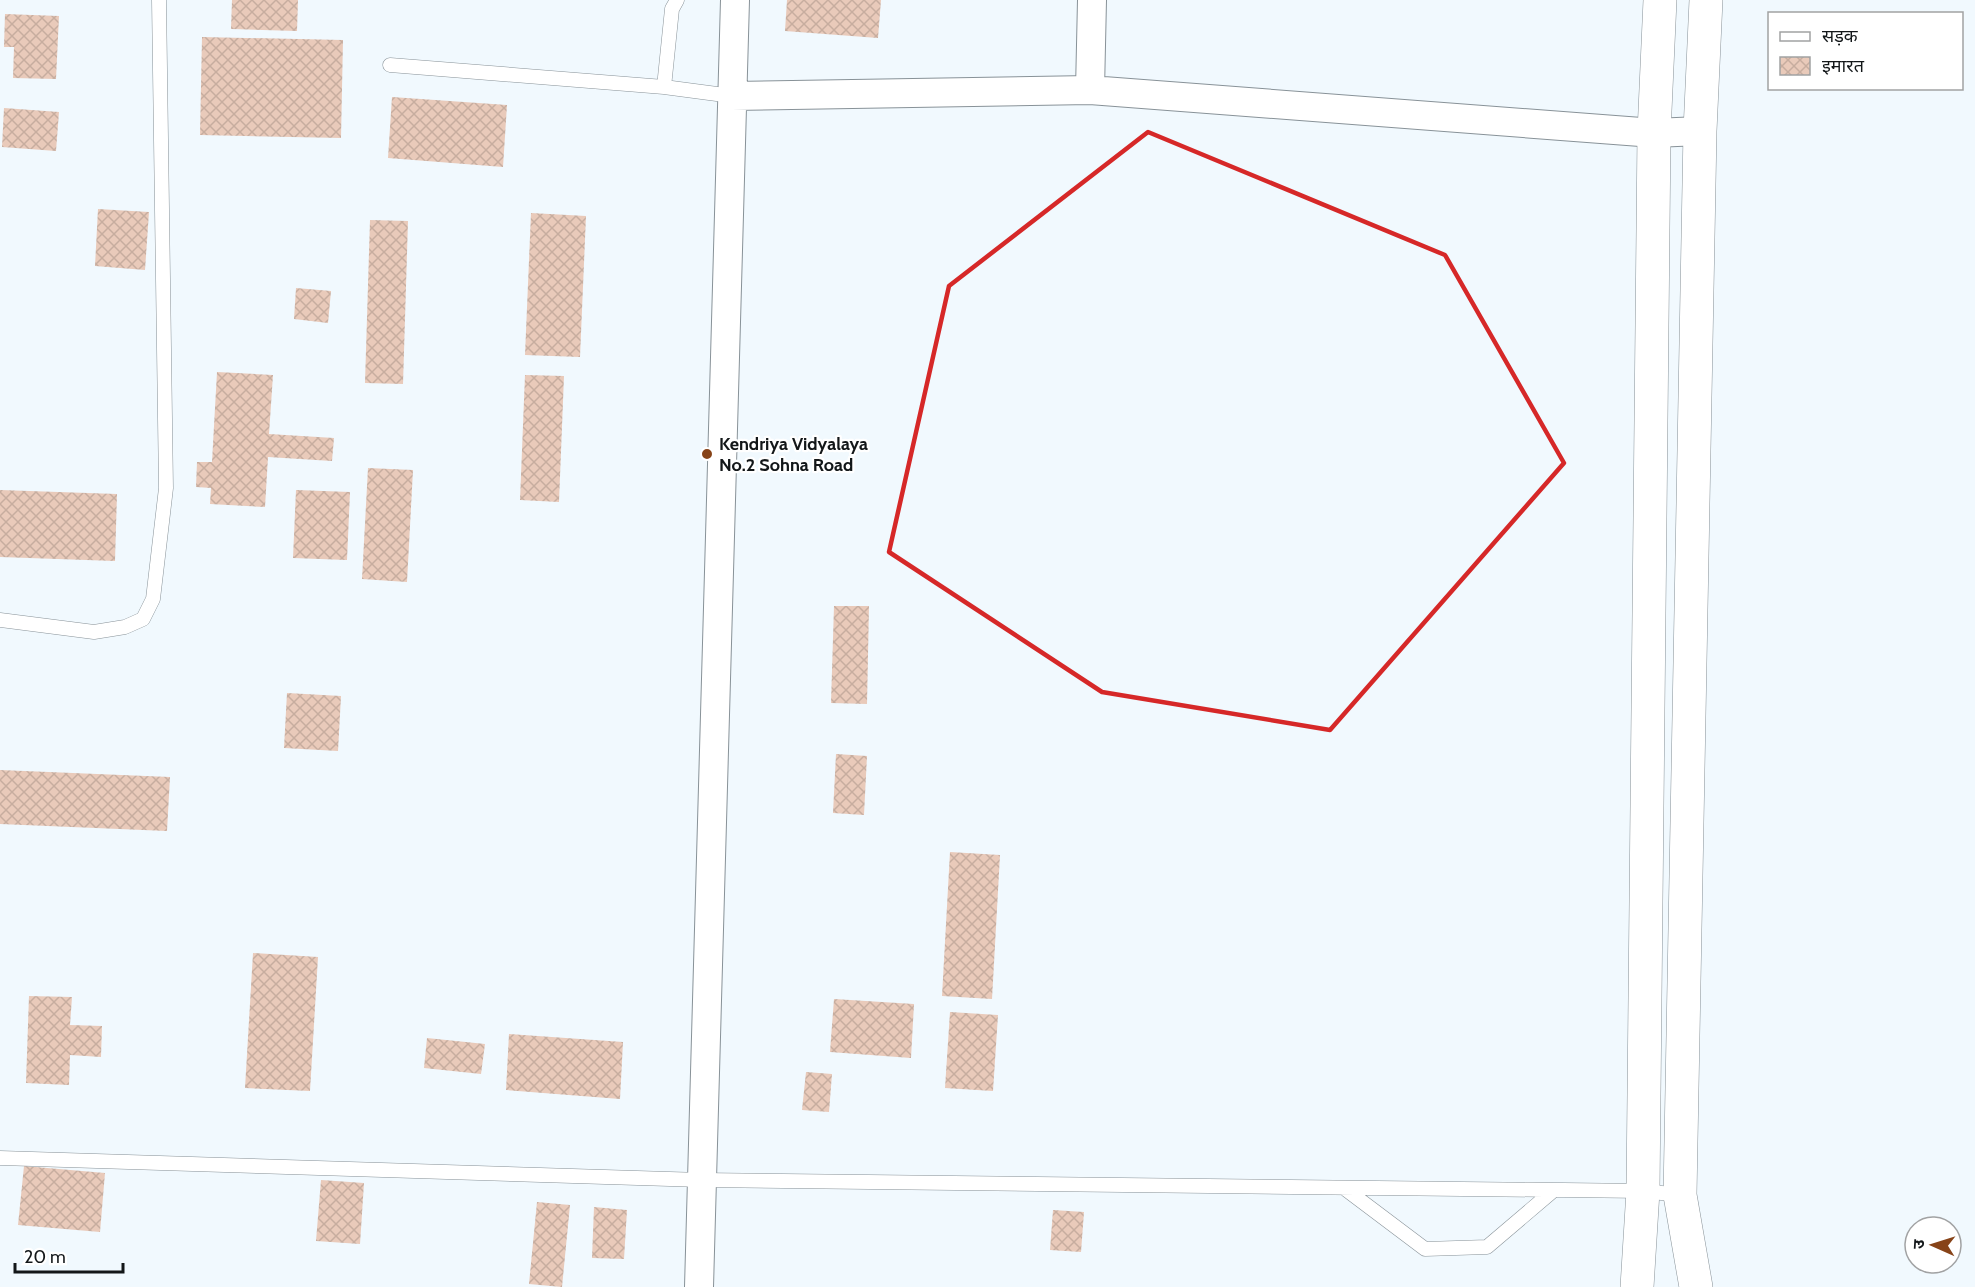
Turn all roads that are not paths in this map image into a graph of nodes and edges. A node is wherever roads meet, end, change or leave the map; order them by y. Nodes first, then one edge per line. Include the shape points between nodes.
1 (159, 0) edge
2 (677, 0) edge
3 (735, 0) edge
4 (1092, 0) edge
5 (1660, 0) edge
6 (1706, 0) edge
7 (390, 65) dead end
8 (664, 87) junction
9 (1090, 90) junction
10 (732, 96) junction
11 (1701, 131) junction
12 (1654, 133) junction
13 (0, 620) edge
14 (0, 1158) edge
15 (702, 1180) junction
16 (1344, 1188) junction
17 (1554, 1190) junction
18 (1642, 1191) junction
19 (1680, 1195) junction
20 (699, 1287) edge
21 (1637, 1287) edge
22 (1696, 1287) edge

1 - 13 lane via 166,488 153,599 143,619 125,627 94,632
2 - 8 lane via 672,9
3 - 10 street
4 - 9 street
5 - 12 street
6 - 11 street
7 - 8 lane
8 - 10 lane
9 - 10 street
9 - 12 street
10 - 15 street
11 - 12 street
11 - 19 street
12 - 18 street
14 - 15 lane
15 - 16 lane
15 - 20 street
16 - 17 lane
16 - 17 lane via 1425,1249 1487,1247
17 - 18 lane
18 - 19 lane
18 - 21 street
19 - 22 street

